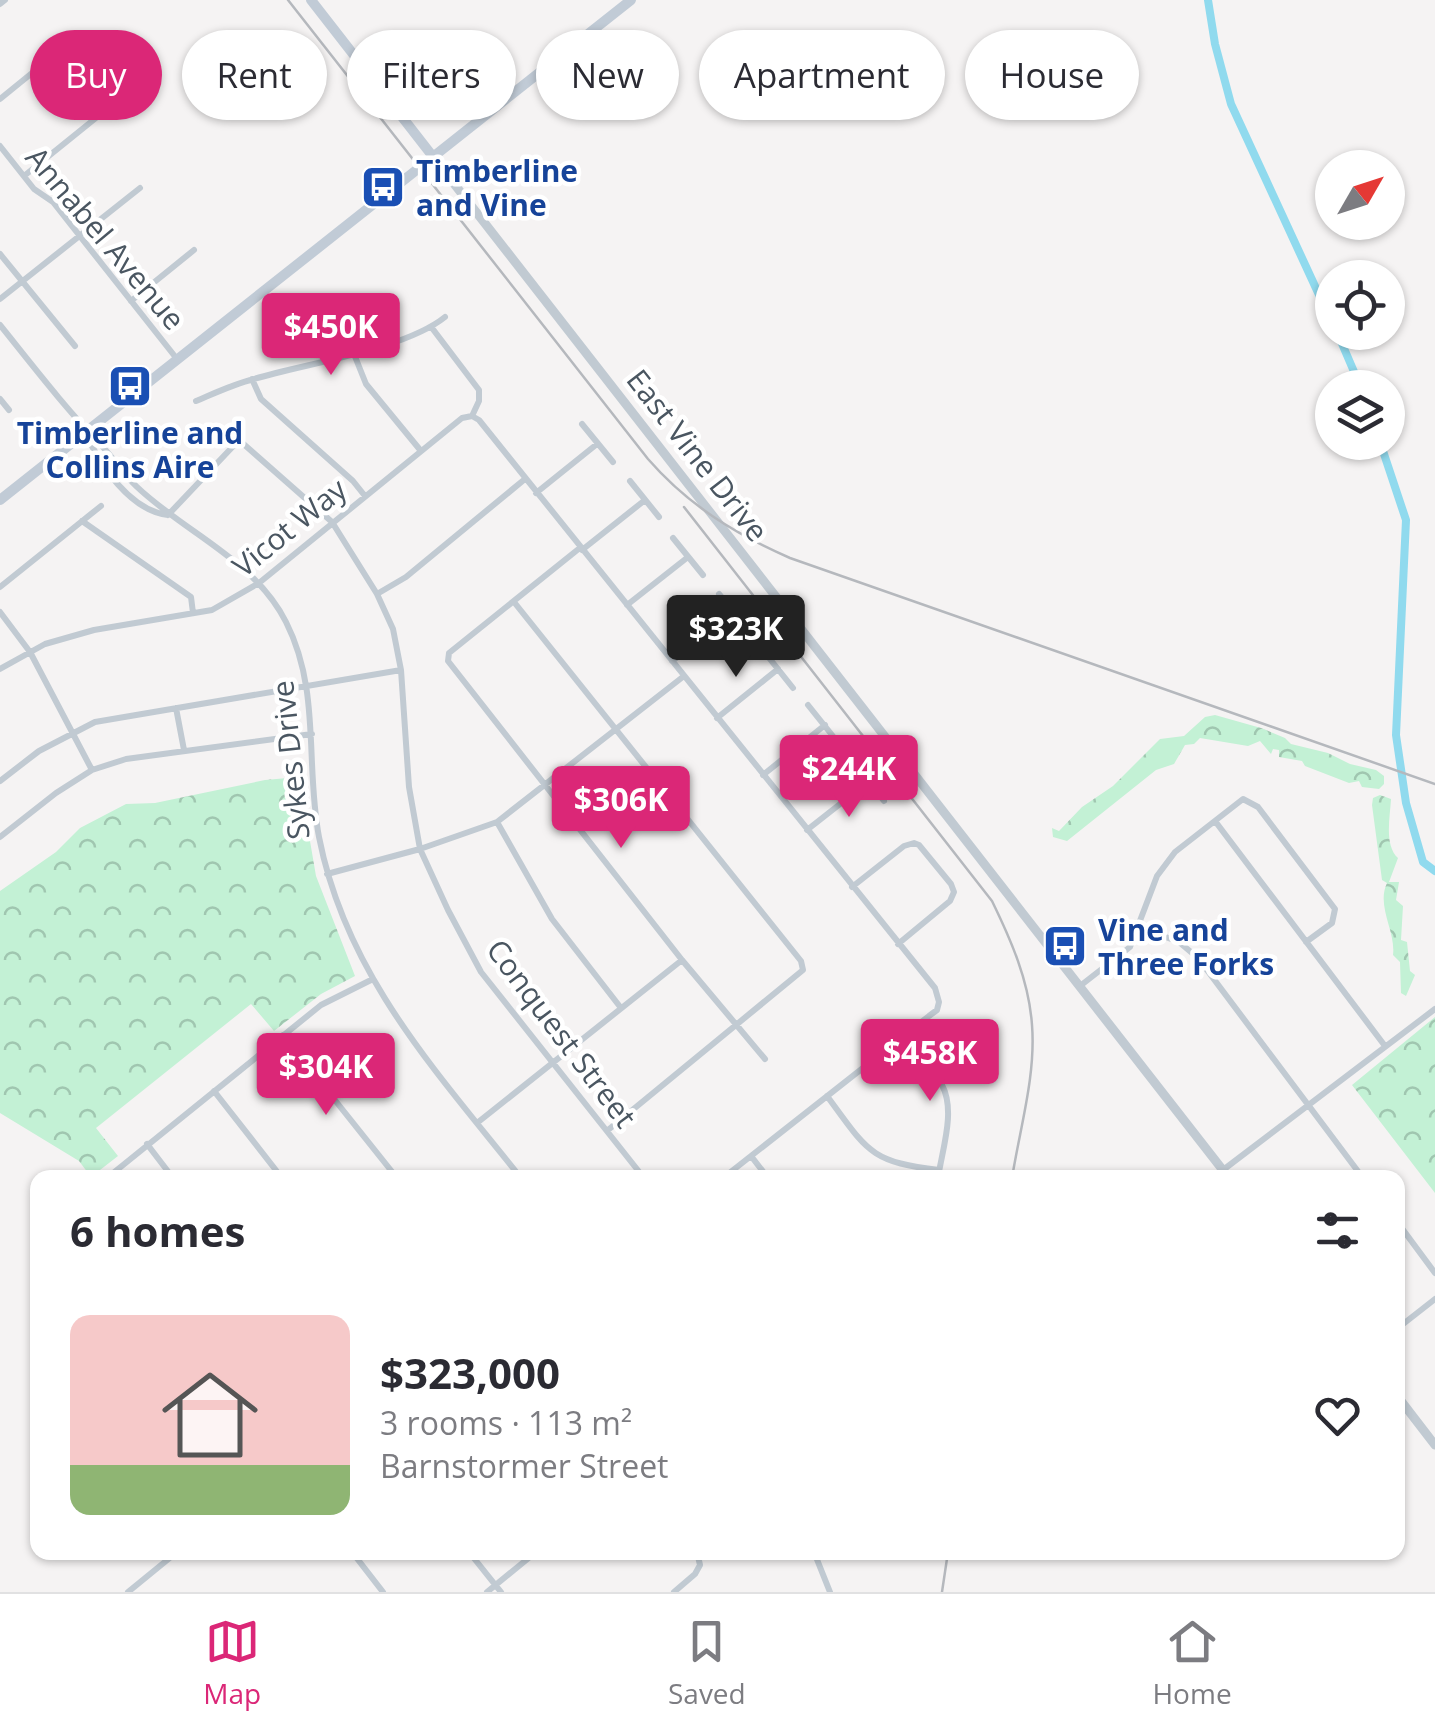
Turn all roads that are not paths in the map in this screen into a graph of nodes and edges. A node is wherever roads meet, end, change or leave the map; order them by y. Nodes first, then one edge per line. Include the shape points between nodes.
1 (311, 0) edge
2 (631, 0) edge
3 (30, 74) edge
4 (0, 98) edge
5 (94, 120) edge
6 (0, 146) edge
7 (434, 158) junction
8 (24, 176) junction
9 (140, 188) dead end
10 (80, 235) junction
11 (194, 250) dead end
12 (0, 254) edge
13 (23, 280) junction
14 (0, 299) edge
15 (131, 300) junction
16 (445, 317) dead end
17 (0, 324) edge
18 (432, 328) junction
19 (76, 346) dead end
20 (354, 354) junction
21 (177, 359) junction
22 (252, 379) junction
23 (0, 399) edge
24 (196, 401) dead end
25 (9, 410) dead end
26 (472, 416) junction
27 (582, 424) dead end
28 (86, 432) junction
29 (597, 444) junction
30 (421, 451) junction
31 (612, 462) dead end
32 (526, 479) junction
33 (630, 480) dead end
34 (536, 493) junction
35 (365, 496) junction
36 (0, 500) edge
37 (645, 500) junction
38 (101, 506) dead end
39 (168, 515) junction
40 (659, 517) dead end
41 (82, 521) junction
42 (332, 522) junction
43 (673, 538) dead end
44 (582, 548) junction
45 (688, 557) junction
46 (703, 575) dead end
47 (259, 584) junction
48 (0, 587) edge
49 (377, 594) junction
50 (719, 594) dead end
51 (514, 602) junction
52 (627, 605) junction
53 (0, 612) edge
54 (194, 613) junction
55 (735, 613) junction
56 (749, 630) dead end
57 (762, 649) dead end
58 (30, 652) junction
59 (672, 662) junction
60 (0, 669) edge
61 (778, 669) junction
62 (401, 670) junction
63 (684, 676) junction
64 (308, 686) junction
65 (793, 688) dead end
66 (808, 704) dead end
67 (176, 708) junction
68 (717, 718) junction
69 (824, 725) junction
70 (615, 730) junction
71 (72, 732) junction
72 (312, 734) junction
73 (840, 745) dead end
74 (184, 750) junction
75 (853, 762) dead end
76 (92, 770) junction
77 (762, 775) junction
78 (0, 781) edge
79 (868, 782) junction
80 (546, 784) junction
81 (884, 801) dead end
82 (1214, 821) junction
83 (497, 822) junction
84 (807, 830) junction
85 (0, 837) edge
86 (420, 848) junction
87 (327, 874) junction
88 (852, 887) junction
89 (1139, 927) junction
90 (1306, 942) junction
91 (898, 944) junction
92 (682, 960) junction
93 (371, 980) junction
94 (1080, 986) junction
95 (621, 1008) junction
96 (1435, 1009) edge
97 (738, 1026) junction
98 (283, 1035) junction
99 (904, 1035) junction
100 (1385, 1046) junction
101 (765, 1059) dead end
102 (553, 1062) junction
103 (214, 1091) junction
104 (828, 1096) junction
105 (1308, 1105) junction
106 (477, 1122) junction
107 (608, 1130) junction
108 (147, 1144) junction
109 (750, 1156) junction
110 (116, 1170) edge
111 (167, 1170) edge
112 (276, 1170) edge
113 (391, 1170) edge
114 (515, 1170) edge
115 (638, 1170) edge
116 (733, 1170) edge
117 (761, 1170) edge
118 (920, 1170) edge
119 (939, 1170) edge
120 (1223, 1170) edge
121 (1231, 1170) edge
122 (1357, 1170) edge
123 (1405, 1233) edge
124 (1435, 1273) edge
125 (1435, 1300) edge
126 (1405, 1323) edge
127 (1405, 1405) edge
128 (1435, 1445) edge
129 (167, 1560) edge
130 (358, 1560) edge
131 (475, 1560) edge
132 (528, 1560) edge
133 (698, 1560) edge
134 (817, 1560) edge
135 (498, 1588) edge
136 (128, 1592) edge
137 (383, 1592) edge
138 (486, 1592) edge
139 (674, 1592) edge
140 (830, 1592) edge

1 - 7 main road, East Vine Drive
2 - 7 main road
3 - 4 street
5 - 8 street
6 - 8 street, Annabel Avenue
7 - 21 main road
7 - 94 street, East Vine Drive
8 - 10 street, Annabel Avenue
9 - 10 street
10 - 13 street
10 - 15 street, Annabel Avenue
11 - 15 street
12 - 13 street
13 - 14 street
13 - 19 street
15 - 21 street, Annabel Avenue
16 - 18 street
17 - 28 street, Sykes Drive
18 - 20 street
18 - 26 street via 480,390
20 - 22 street
20 - 30 street via 366,384
21 - 28 main road
22 - 24 street
22 - 35 street via 261,398
23 - 25 street
26 - 30 street, Vicot Way
26 - 32 street
27 - 29 street
28 - 36 main road
28 - 39 street, Sykes Drive via 95,456 123,487 154,514
29 - 31 street
29 - 34 street
30 - 35 street, Vicot Way
32 - 34 street
32 - 49 street via 406,578
33 - 37 street
34 - 44 street
35 - 42 street, Vicot Way
37 - 40 street
37 - 44 street
38 - 41 street
39 - 42 street, Conquest Street via 238,440
39 - 47 street, Sykes Drive via 233,558
41 - 48 street
41 - 54 street via 191,597
42 - 47 street, Vicot Way
42 - 49 street, Conquest Street
43 - 45 street
44 - 51 street
44 - 52 street
45 - 46 street
45 - 52 street
47 - 54 street, Vicot Way
47 - 64 street, Sykes Drive via 285,619
49 - 62 street, Conquest Street via 393,628
50 - 55 street
51 - 70 street
51 - 80 street via 448,653 448,661
52 - 59 street
53 - 58 street
54 - 58 street, Vicot Way via 94,630
55 - 56 street
55 - 59 street
57 - 61 street
58 - 60 street, Vicot Way
58 - 71 street
59 - 63 street
61 - 65 street
61 - 68 street
62 - 64 street
62 - 86 street, Conquest Street
63 - 68 street
63 - 70 street
64 - 67 street
64 - 72 street, Sykes Drive
66 - 69 street
67 - 71 street
67 - 74 street
68 - 77 street
69 - 73 street
69 - 77 street
70 - 80 street
70 - 97 street via 802,961 804,970
71 - 76 street
71 - 78 street
72 - 74 street
72 - 87 street, Sykes Drive via 312,790
74 - 76 street
75 - 79 street
76 - 85 street
77 - 84 street
79 - 81 street
79 - 84 street
80 - 83 street
80 - 92 street
82 - 89 street via 1166,862
82 - 90 street
82 - 90 street via 1244,799 1254,803 1333,906 1332,923
83 - 86 street
83 - 95 street via 552,919
84 - 88 street
86 - 87 street
86 - 102 street, Conquest Street via 481,972
87 - 93 street, Sykes Drive
88 - 91 street
88 - 91 street via 914,843 940,871 954,892 950,901
89 - 94 street via 1130,947
89 - 105 street via 1179,942 1198,958
90 - 100 street
91 - 99 street via 939,1002
92 - 95 street
92 - 97 street
93 - 98 street via 320,1005
93 - 106 street, Sykes Drive
94 - 120 street, East Vine Drive
95 - 102 street
96 - 100 street
97 - 101 street
97 - 107 street
98 - 103 street
98 - 113 street
99 - 104 street
99 - 119 street via 946,1092
100 - 105 street
102 - 106 street
102 - 107 street, Conquest Street
103 - 108 street
103 - 112 street
104 - 109 street
104 - 118 street via 862,1143
105 - 121 street
105 - 122 street
106 - 114 street, Sykes Drive
107 - 115 street, Conquest Street
108 - 110 street
108 - 111 street
109 - 116 street
109 - 117 street
123 - 124 street
125 - 126 street
127 - 128 street
129 - 136 street
130 - 137 street
131 - 135 street
132 - 135 street
133 - 139 street via 695,1574
134 - 140 street
135 - 138 street

